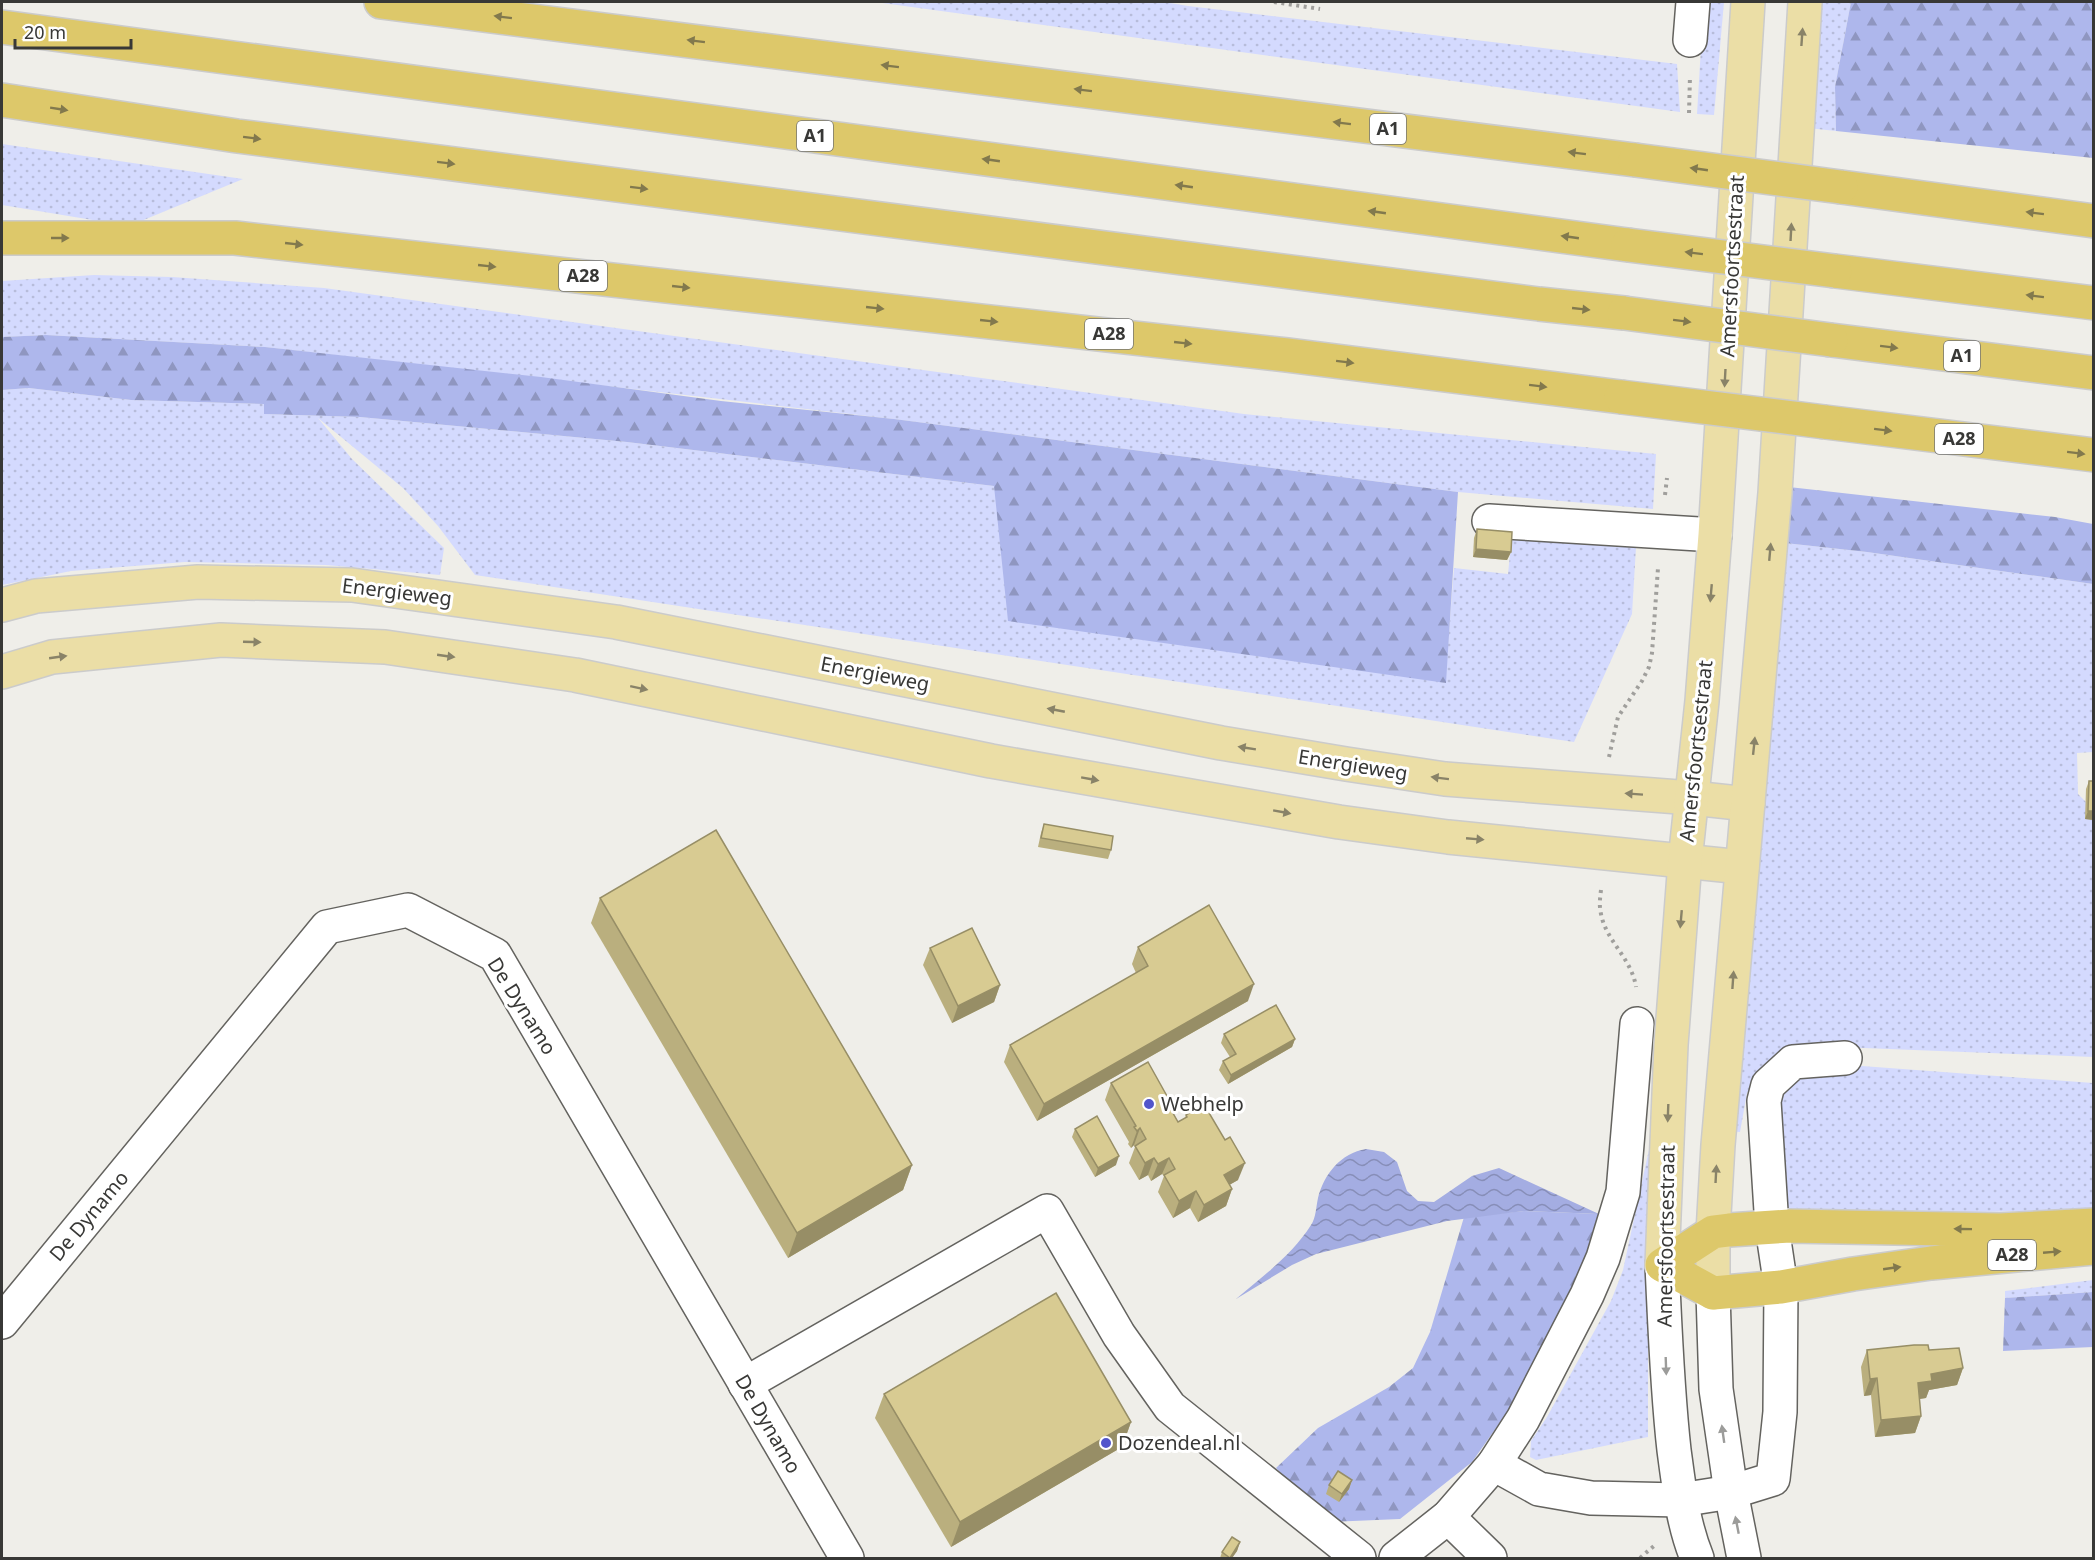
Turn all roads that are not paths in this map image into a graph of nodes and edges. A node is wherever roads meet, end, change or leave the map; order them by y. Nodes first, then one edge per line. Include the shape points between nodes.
1 (381, 2) edge
2 (1694, 2) edge
3 (1748, 2) edge
4 (1805, 2) edge
5 (2, 27) edge
6 (1690, 40) dead end
7 (2, 100) edge
8 (2094, 221) edge
9 (2, 238) edge
10 (2094, 303) edge
11 (2094, 373) edge
12 (2094, 455) edge
13 (1489, 521) dead end
14 (1715, 535) junction
15 (2, 605) edge
16 (2, 672) edge
17 (1692, 798) junction
18 (1748, 804) junction
19 (1685, 861) junction
20 (1742, 867) junction
21 (1637, 1024) road end
22 (1845, 1058) dead end
23 (2094, 1225) edge
24 (1772, 1227) junction
25 (1713, 1232) junction
26 (2094, 1248) edge
27 (1662, 1265) junction
28 (1780, 1287) junction
29 (1713, 1293) junction
30 (2, 1322) edge
31 (745, 1384) junction
32 (1494, 1464) junction
33 (1731, 1492) junction
34 (1680, 1500) junction
35 (1448, 1517) junction
36 (847, 1558) edge
37 (1359, 1558) edge
38 (1396, 1558) edge
39 (1490, 1558) edge
40 (1697, 1558) edge
41 (1744, 1558) edge

8 -> 1 highway, A1, bridge
2 - 6 street
3 -> 14 main road, Amersfoortsestraat
18 -> 4 main road via 1775,493
10 -> 5 highway, A1, bridge via 1628,245
7 -> 11 highway, A1, bridge via 249,138
9 -> 12 highway, A28, bridge via 236,238 1287,355
13 - 14 street
14 -> 17 main road, Amersfoortsestraat
17 -> 15 main road, Energieweg via 1445,779 1323,760 1209,741 616,622 352,585 198,582 36,596
16 -> 19 main road via 52,657 221,640 385,647 575,675 991,761 1339,822
17 - 18 main road, Energieweg
17 - 19 main road, Amersfoortsestraat
18 - 20 main road
19 - 20 main road
19 -> 27 main road, Amersfoortsestraat via 1671,1045
25 -> 20 main road
21 - 32 street, Amersfoortsestraat via 1623,1192 1603,1258 1523,1419
22 - 24 street via 1793,1062 1768,1085 1764,1101
23 -> 24 highway, A28 via 2000,1230
24 - 25 highway, A28
24 - 28 street
25 - 27 highway, A28
25 - 29 main road
28 -> 26 highway, A28 via 1931,1263
27 - 29 highway
27 -> 34 street, Amersfoortsestraat via 1667,1385
28 - 29 highway, A28
28 - 33 street via 1780,1412 1773,1479
33 -> 29 street via 1716,1389
30 - 31 street, De Dynamo via 327,927 408,910 495,954
31 - 36 street, De Dynamo
31 - 37 street via 1047,1211 1119,1335 1170,1407
32 - 34 street via 1539,1489 1591,1498
32 - 35 street, Amersfoortsestraat
33 - 34 street
41 -> 33 street
34 - 40 street, Amersfoortsestraat
35 - 38 street, Amersfoortsestraat
35 - 39 street

